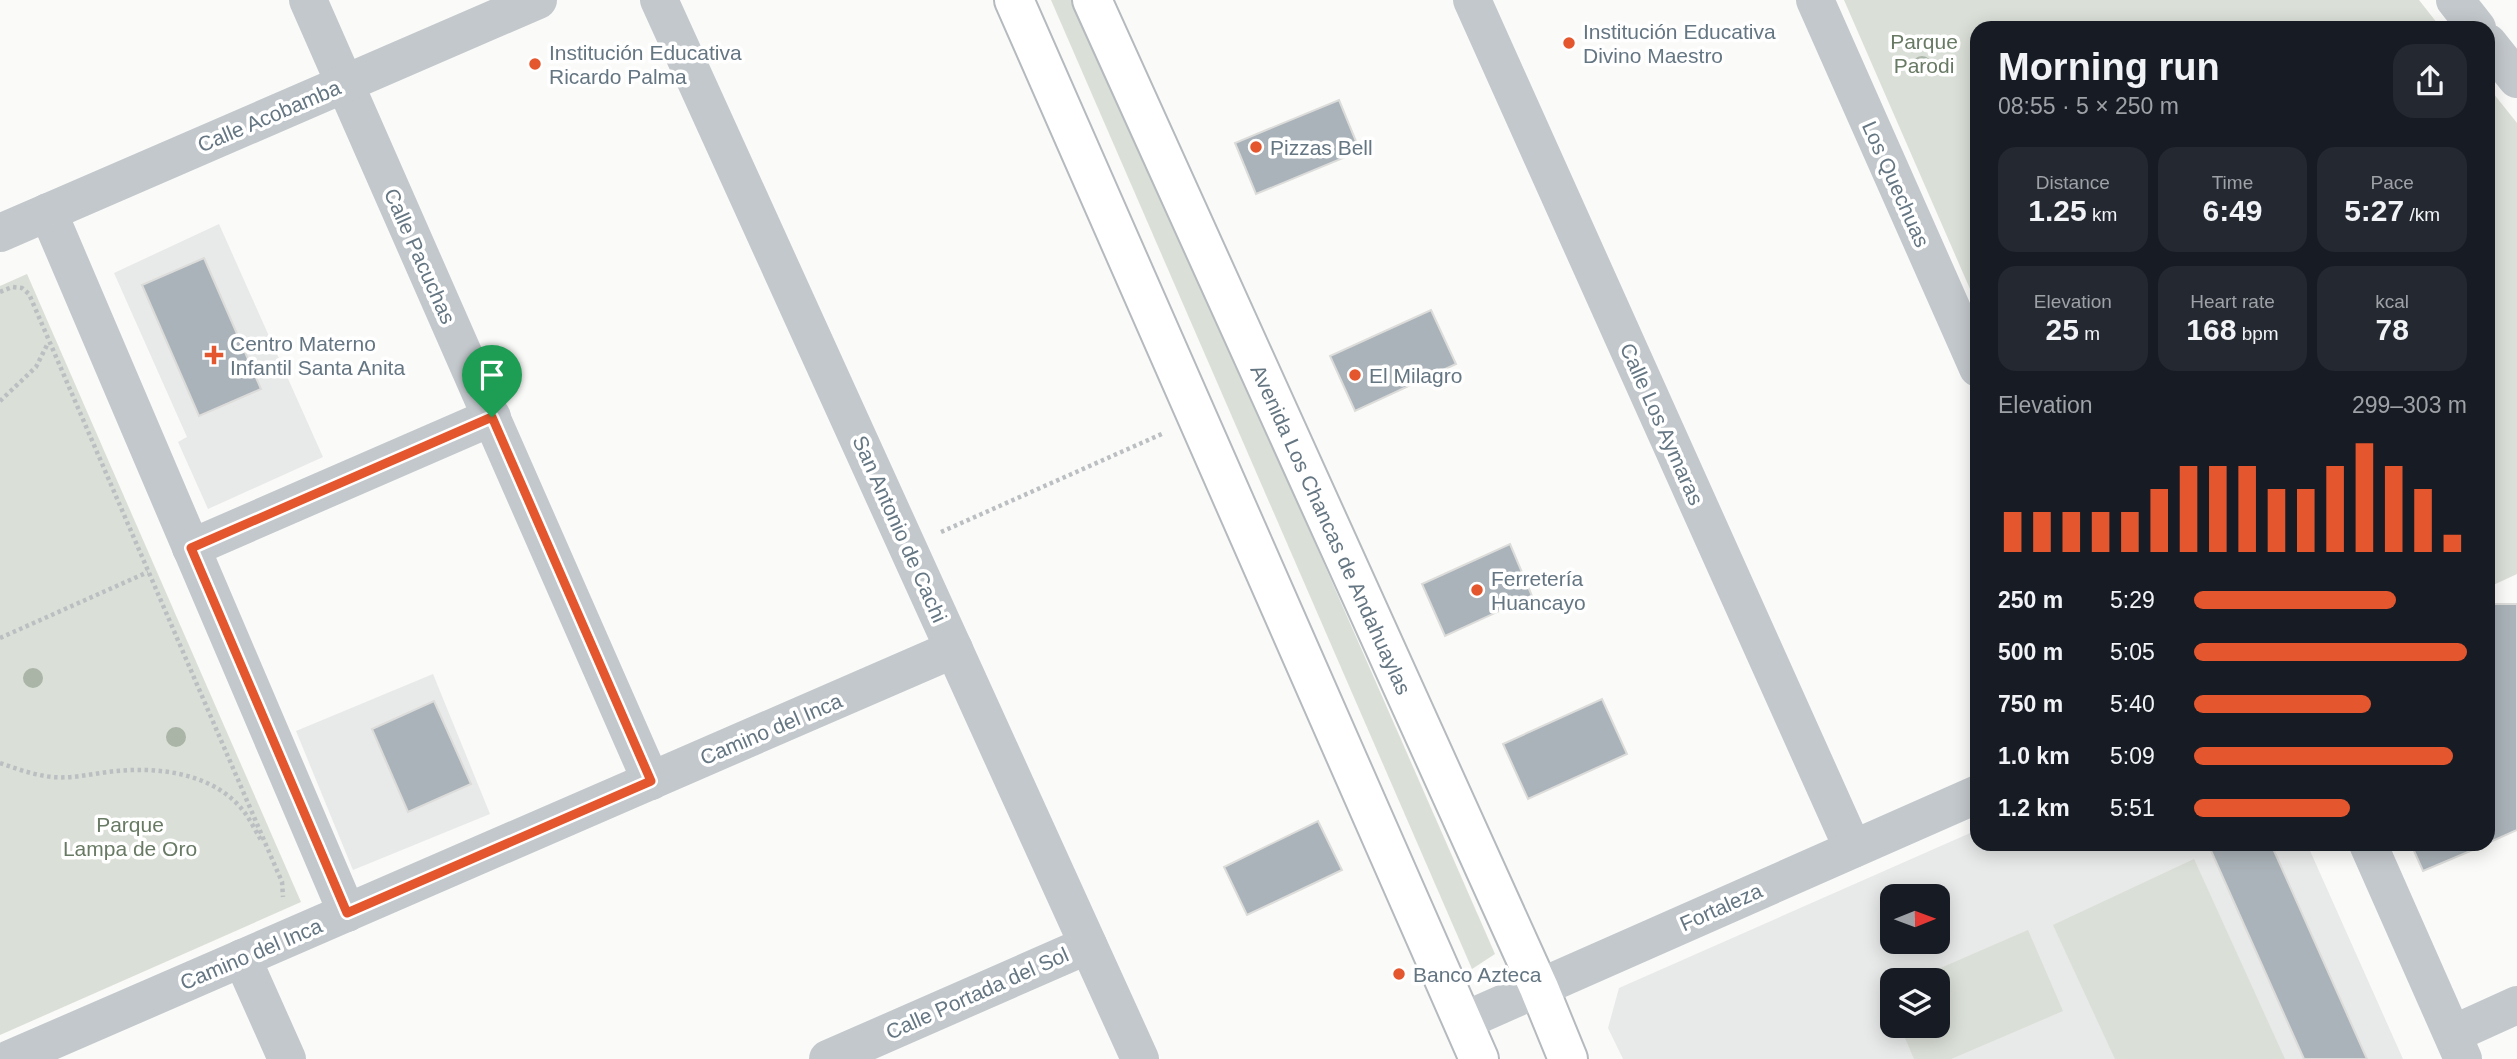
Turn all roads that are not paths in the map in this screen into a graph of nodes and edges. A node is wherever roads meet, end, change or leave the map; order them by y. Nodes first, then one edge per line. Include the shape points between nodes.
1 (308, 0) edge
2 (538, 0) edge
3 (659, 0) edge
4 (1014, 0) edge
5 (1092, 0) edge
6 (1472, 0) edge
7 (1815, 0) edge
8 (2455, 0) edge
9 (2472, 21) edge
10 (2495, 52) edge
11 (2517, 79) edge
12 (344, 84) junction
13 (48, 212) junction
14 (0, 233) edge
15 (1970, 350) edge
16 (492, 417) junction
17 (191, 548) junction
18 (954, 649) junction
19 (651, 781) junction
20 (1970, 798) edge
21 (1853, 849) junction
22 (2371, 851) edge
23 (347, 913) junction
24 (1088, 945) junction
25 (242, 958) junction
26 (1539, 988) junction
27 (2517, 1005) edge
28 (1464, 1021) junction
29 (2458, 1046) edge
30 (10, 1059) edge
31 (287, 1059) edge
32 (828, 1059) edge
33 (1140, 1059) edge
34 (1479, 1059) edge
35 (1568, 1059) edge

1 - 12 street, Calle Pacuchas
2 - 12 street, Calle Acobamba
3 - 18 street, San Antonio de Cachi
4 - 28 main road
5 - 26 main road, Avenida Los Chancas de Andahuaylas
6 - 21 street, Calle Los Aymaras
7 - 15 street, Los Quechuas
8 - 9 street
10 - 11 street
12 - 13 street, Calle Acobamba
12 - 16 street, Calle Pacuchas
13 - 14 street, Calle Acobamba
13 - 17 street
16 - 17 street
16 - 19 street, Calle Pacuchas
17 - 23 street
18 - 19 street, Camino del Inca
18 - 24 street, San Antonio de Cachi
19 - 23 street, Camino del Inca
20 - 21 street, Fortaleza
21 - 26 street, Fortaleza
22 - 29 street
23 - 25 street, Camino del Inca
24 - 32 street, Calle Portada del Sol
24 - 33 street, San Antonio de Cachi
25 - 30 street, Camino del Inca
25 - 31 street
26 - 28 street, Fortaleza
26 - 35 main road, Avenida Los Chancas de Andahuaylas
27 - 29 street
28 - 34 main road

